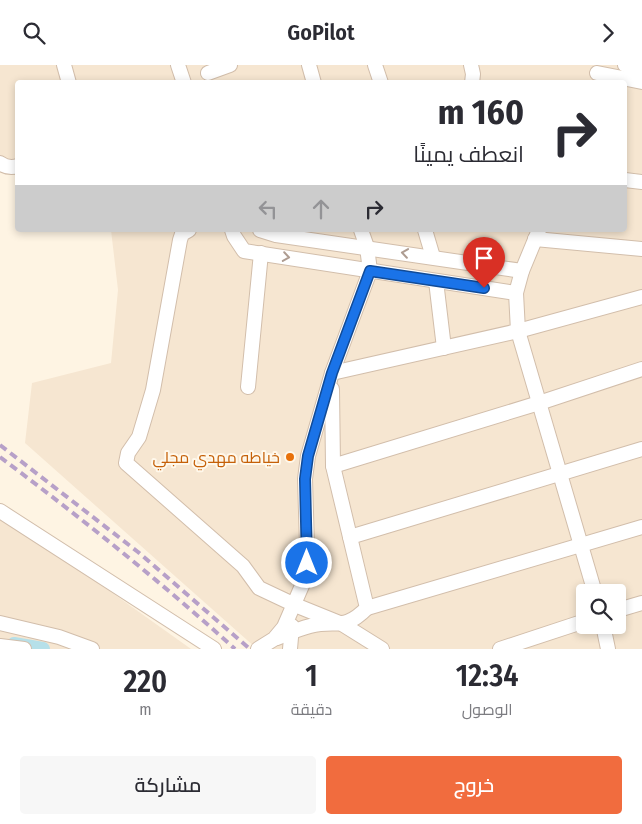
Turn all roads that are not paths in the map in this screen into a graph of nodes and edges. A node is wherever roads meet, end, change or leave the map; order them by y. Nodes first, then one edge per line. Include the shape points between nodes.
1 (64, 65) edge
2 (178, 65) edge
3 (230, 65) edge
4 (309, 65) edge
5 (375, 65) edge
6 (471, 65) edge
7 (625, 65) edge
8 (642, 71) edge
9 (208, 73) edge
10 (597, 73) edge
11 (68, 80) edge
12 (183, 80) edge
13 (313, 80) edge
14 (379, 80) edge
15 (472, 80) edge
16 (642, 82) edge
17 (0, 163) edge
18 (15, 167) edge
19 (627, 180) edge
20 (642, 182) edge
21 (186, 232) edge
22 (233, 232) edge
23 (266, 232) edge
24 (362, 232) edge
25 (426, 232) edge
26 (537, 234) edge
27 (366, 247) junction
28 (642, 249) edge
29 (261, 253) junction
30 (433, 257) junction
31 (370, 271) junction
32 (522, 271) junction
33 (436, 281) junction
34 (516, 293) junction
35 (642, 297) edge
36 (518, 331) junction
37 (444, 348) junction
38 (642, 369) edge
39 (332, 373) junction
40 (248, 387) dead end
41 (539, 403) junction
42 (642, 449) edge
43 (333, 465) junction
44 (559, 473) junction
45 (0, 511) edge
46 (642, 527) edge
47 (350, 537) junction
48 (581, 545) junction
49 (592, 584) edge
50 (642, 603) edge
51 (295, 605) junction
52 (366, 608) junction
53 (626, 608) edge
54 (0, 623) edge
55 (342, 624) junction
56 (576, 624) edge
57 (291, 632) junction
58 (605, 634) edge
59 (274, 639) junction
60 (0, 646) edge
61 (24, 649) edge
62 (92, 649) edge
63 (214, 649) edge
64 (258, 649) edge
65 (290, 649) edge
66 (382, 649) edge
67 (500, 649) edge
68 (608, 649) edge

1 - 11 street
2 - 12 street
3 - 9 street
4 - 13 street
5 - 14 street
6 - 15 street
7 - 8 street
10 - 16 street
17 - 18 street
19 - 20 street
21 - 51 street via 180,240 153,390 139,437 128,453 126,463 243,566 259,589
22 - 29 street via 244,251
23 - 27 street
24 - 27 street
25 - 30 street
26 - 28 street
26 - 32 street
30 -> 27 street
27 - 31 street
29 -> 31 street
29 - 40 street
30 - 32 street
31 - 33 street
31 - 39 street
32 - 34 street
33 - 34 street
33 - 37 street
34 - 36 street
35 - 36 street
36 - 37 street
36 - 41 street
37 - 39 street
38 - 41 street
39 - 43 street
39 - 51 street via 308,456 305,479 307,563
41 - 43 street
41 - 44 street
42 - 44 street
43 - 47 street
44 - 47 street
44 - 48 street
45 - 63 street
46 - 48 street
47 - 52 street
48 - 49 street
48 - 52 street
50 - 53 street
51 - 55 street
51 - 57 street
51 - 59 street
52 - 55 street via 353,621
54 - 62 street via 59,637
55 - 57 street via 327,622
55 - 66 street
56 - 67 street
57 - 59 street
57 - 65 street
58 - 68 street
59 - 64 street
60 - 61 street

